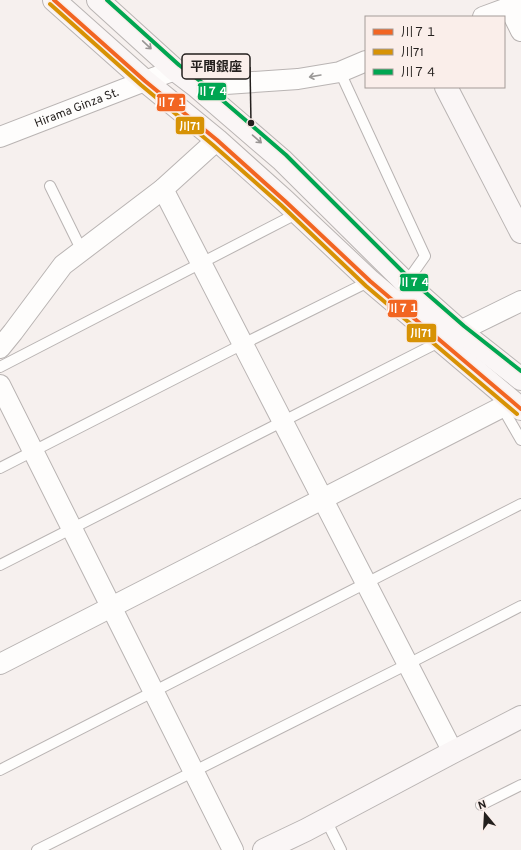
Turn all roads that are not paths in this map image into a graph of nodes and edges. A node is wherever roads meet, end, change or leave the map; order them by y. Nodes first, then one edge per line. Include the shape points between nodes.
1 (54, 0) edge
2 (98, 0) edge
3 (515, 5) edge
4 (486, 16) edge
5 (521, 31) edge
6 (365, 61) edge
7 (174, 70) junction
8 (340, 72) junction
9 (145, 81) junction
10 (196, 86) junction
11 (447, 88) edge
12 (0, 136) edge
13 (217, 140) junction
14 (50, 186) dead end
15 (163, 189) junction
16 (298, 213) junction
17 (521, 232) edge
18 (82, 251) junction
19 (201, 263) junction
20 (370, 281) junction
21 (406, 283) junction
22 (521, 301) edge
23 (451, 336) junction
24 (243, 344) junction
25 (0, 348) edge
26 (0, 367) edge
27 (521, 379) edge
28 (0, 385) edge
29 (512, 406) edge
30 (283, 422) junction
31 (521, 440) edge
32 (33, 451) junction
33 (0, 468) edge
34 (323, 499) junction
35 (521, 504) edge
36 (72, 529) junction
37 (0, 565) edge
38 (366, 583) junction
39 (521, 606) edge
40 (111, 607) junction
41 (0, 664) edge
42 (408, 664) junction
43 (153, 691) junction
44 (521, 717) edge
45 (453, 752) junction
46 (0, 770) edge
47 (194, 772) junction
48 (521, 785) edge
49 (481, 805) dead end
50 (326, 820) junction
51 (37, 850) edge
52 (233, 850) edge
53 (264, 850) edge
54 (341, 850) edge

1 - 9 street
2 -> 7 street
3 - 4 street
3 - 5 street
6 - 8 street
7 - 9 street, Hirama Ginza St.
7 - 10 street
8 -> 10 street via 298,79
8 - 21 lane via 425,256
9 - 12 street, Hirama Ginza St.
9 - 13 street
10 -> 21 street via 282,160
11 - 17 street
13 - 15 street
13 - 16 street
14 - 18 lane
15 - 18 street
15 - 19 street
16 - 19 lane
16 - 20 street
18 - 25 street via 63,265
19 - 24 street
19 - 26 lane
20 - 23 street
20 - 24 lane
21 - 23 street
22 - 23 street
23 - 27 street
23 - 29 street
23 - 30 lane
24 - 30 street
24 - 32 lane
28 - 32 street
29 - 31 lane
29 - 34 street
30 - 34 street
30 - 36 lane
32 - 33 lane
32 - 36 street
34 - 38 street
34 - 40 street
35 - 38 lane
36 - 37 lane
36 - 40 street
38 - 42 street
38 - 43 lane
39 - 42 lane
40 - 41 street
40 - 43 street
42 - 45 street
42 - 47 lane
43 - 46 lane
43 - 47 street
44 - 45 street
45 - 50 street
47 - 51 lane
47 - 52 street
48 - 49 lane
50 - 53 street
50 - 54 lane

